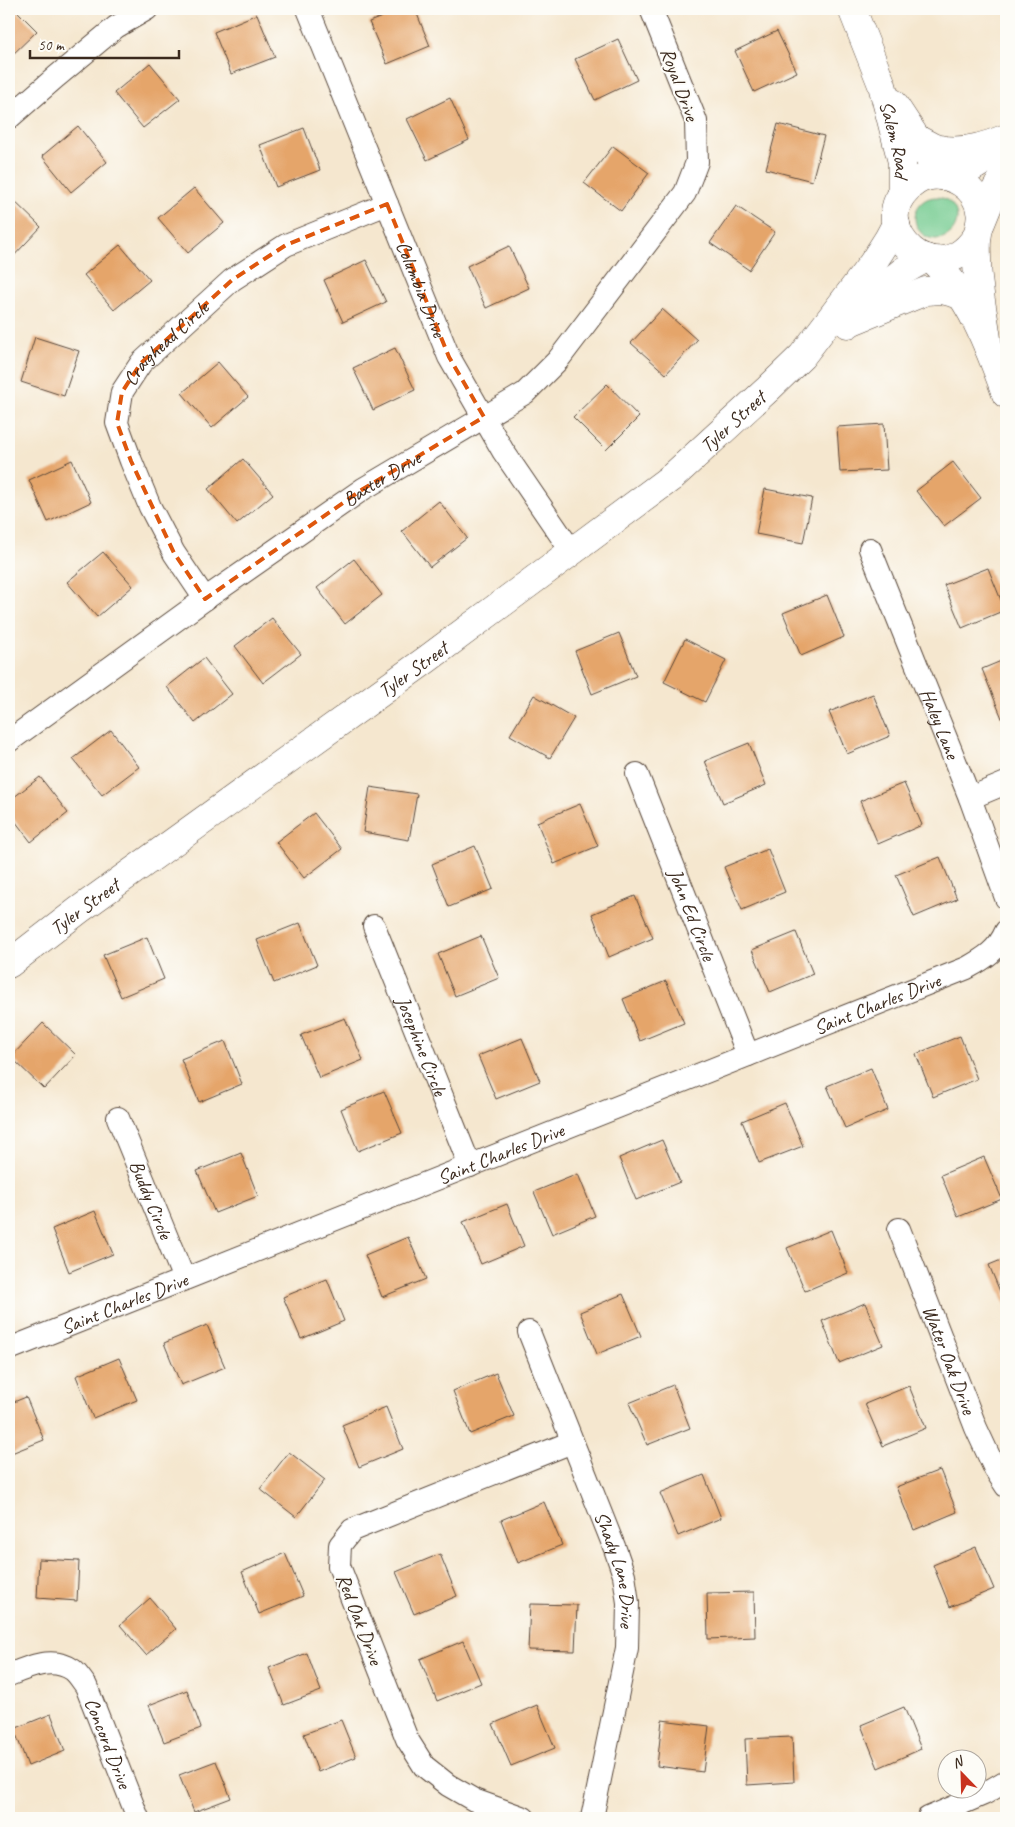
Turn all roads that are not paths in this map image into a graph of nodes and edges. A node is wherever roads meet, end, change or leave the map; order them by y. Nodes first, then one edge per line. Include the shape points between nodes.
1 (147, 9) edge
2 (308, 9) edge
3 (651, 9) edge
4 (852, 9) edge
5 (882, 85) junction
6 (9, 118) edge
7 (918, 139) junction
8 (1006, 140) edge
9 (697, 162) joint
10 (1006, 172) edge
11 (947, 177) junction
12 (902, 194) junction
13 (387, 204) junction
14 (896, 224) junction
15 (979, 228) junction
16 (929, 259) junction
17 (961, 295) junction
18 (850, 322) junction
19 (988, 347) junction
20 (802, 356) junction
21 (1006, 394) edge
22 (484, 417) junction
23 (870, 549) dead end
24 (572, 552) junction
25 (205, 599) junction
26 (9, 741) edge
27 (637, 774) dead end
28 (1006, 783) edge
29 (970, 798) junction
30 (1006, 898) edge
31 (374, 926) dead end
32 (1006, 931) edge
33 (9, 964) edge
34 (748, 1055) junction
35 (118, 1118) dead end
36 (470, 1166) junction
37 (899, 1229) dead end
38 (184, 1279) junction
39 (529, 1332) dead end
40 (9, 1349) edge
41 (572, 1442) junction
42 (1006, 1486) edge
43 (9, 1675) edge
44 (1006, 1781) edge
45 (138, 1818) edge
46 (524, 1818) edge
47 (592, 1818) edge
48 (928, 1818) edge

1 - 6 street via 116,27
2 - 13 street, Columbia Drive
3 - 9 street, Royal Drive via 696,121
4 - 5 street, Salem Road
5 - 7 street, Salem Road
5 - 12 street, Salem Road via 902,162
7 - 8 street via 938,149 954,150
7 - 11 street, Salem Road
8 - 11 street via 996,152 969,170
9 - 22 street, Baxter Drive via 685,193 558,360 525,393
10 - 15 street
11 - 12 street via 925,177
11 - 15 street via 971,190 980,211
12 - 14 street
13 - 22 street, Columbia Drive via 449,357
13 - 25 street, Craighead Circle via 286,245 232,280 141,362 122,392 117,423 131,461 174,553
14 - 16 street via 908,248
14 - 20 street, Tyler Street via 872,264
15 - 16 street via 970,246 959,255 946,260
15 - 19 street via 978,282
16 - 17 street via 953,282
16 - 18 street, Tyler Street via 903,271
17 - 18 street via 942,290 926,291
17 - 19 street
18 - 20 street, Tyler Street
19 - 21 street
20 - 24 street, Tyler Street via 672,476
22 - 24 street, Columbia Drive via 502,451
22 - 25 street, Baxter Drive via 363,489
23 - 29 street, Haley Lane
24 - 33 street, Tyler Street
25 - 26 street, Baxter Drive
27 - 34 street, John Ed Circle
28 - 29 street
29 - 30 street, Haley Lane
31 - 36 street, Josephine Circle
32 - 34 street, Saint Charles Drive via 990,955 967,968
34 - 36 street, Saint Charles Drive
35 - 38 street, Buddy Circle
36 - 38 street, Saint Charles Drive
37 - 42 street, Water Oak Drive via 976,1428
38 - 40 street, Saint Charles Drive
39 - 41 street, Shady Lane Drive
41 - 46 street, Red Oak Drive via 352,1530 340,1545 339,1566 407,1738 424,1766 474,1800
41 - 47 street, Shady Lane Drive via 615,1549 624,1575 628,1603 626,1648
43 - 45 street, Concord Drive via 53,1663 73,1670 86,1686
44 - 48 street

